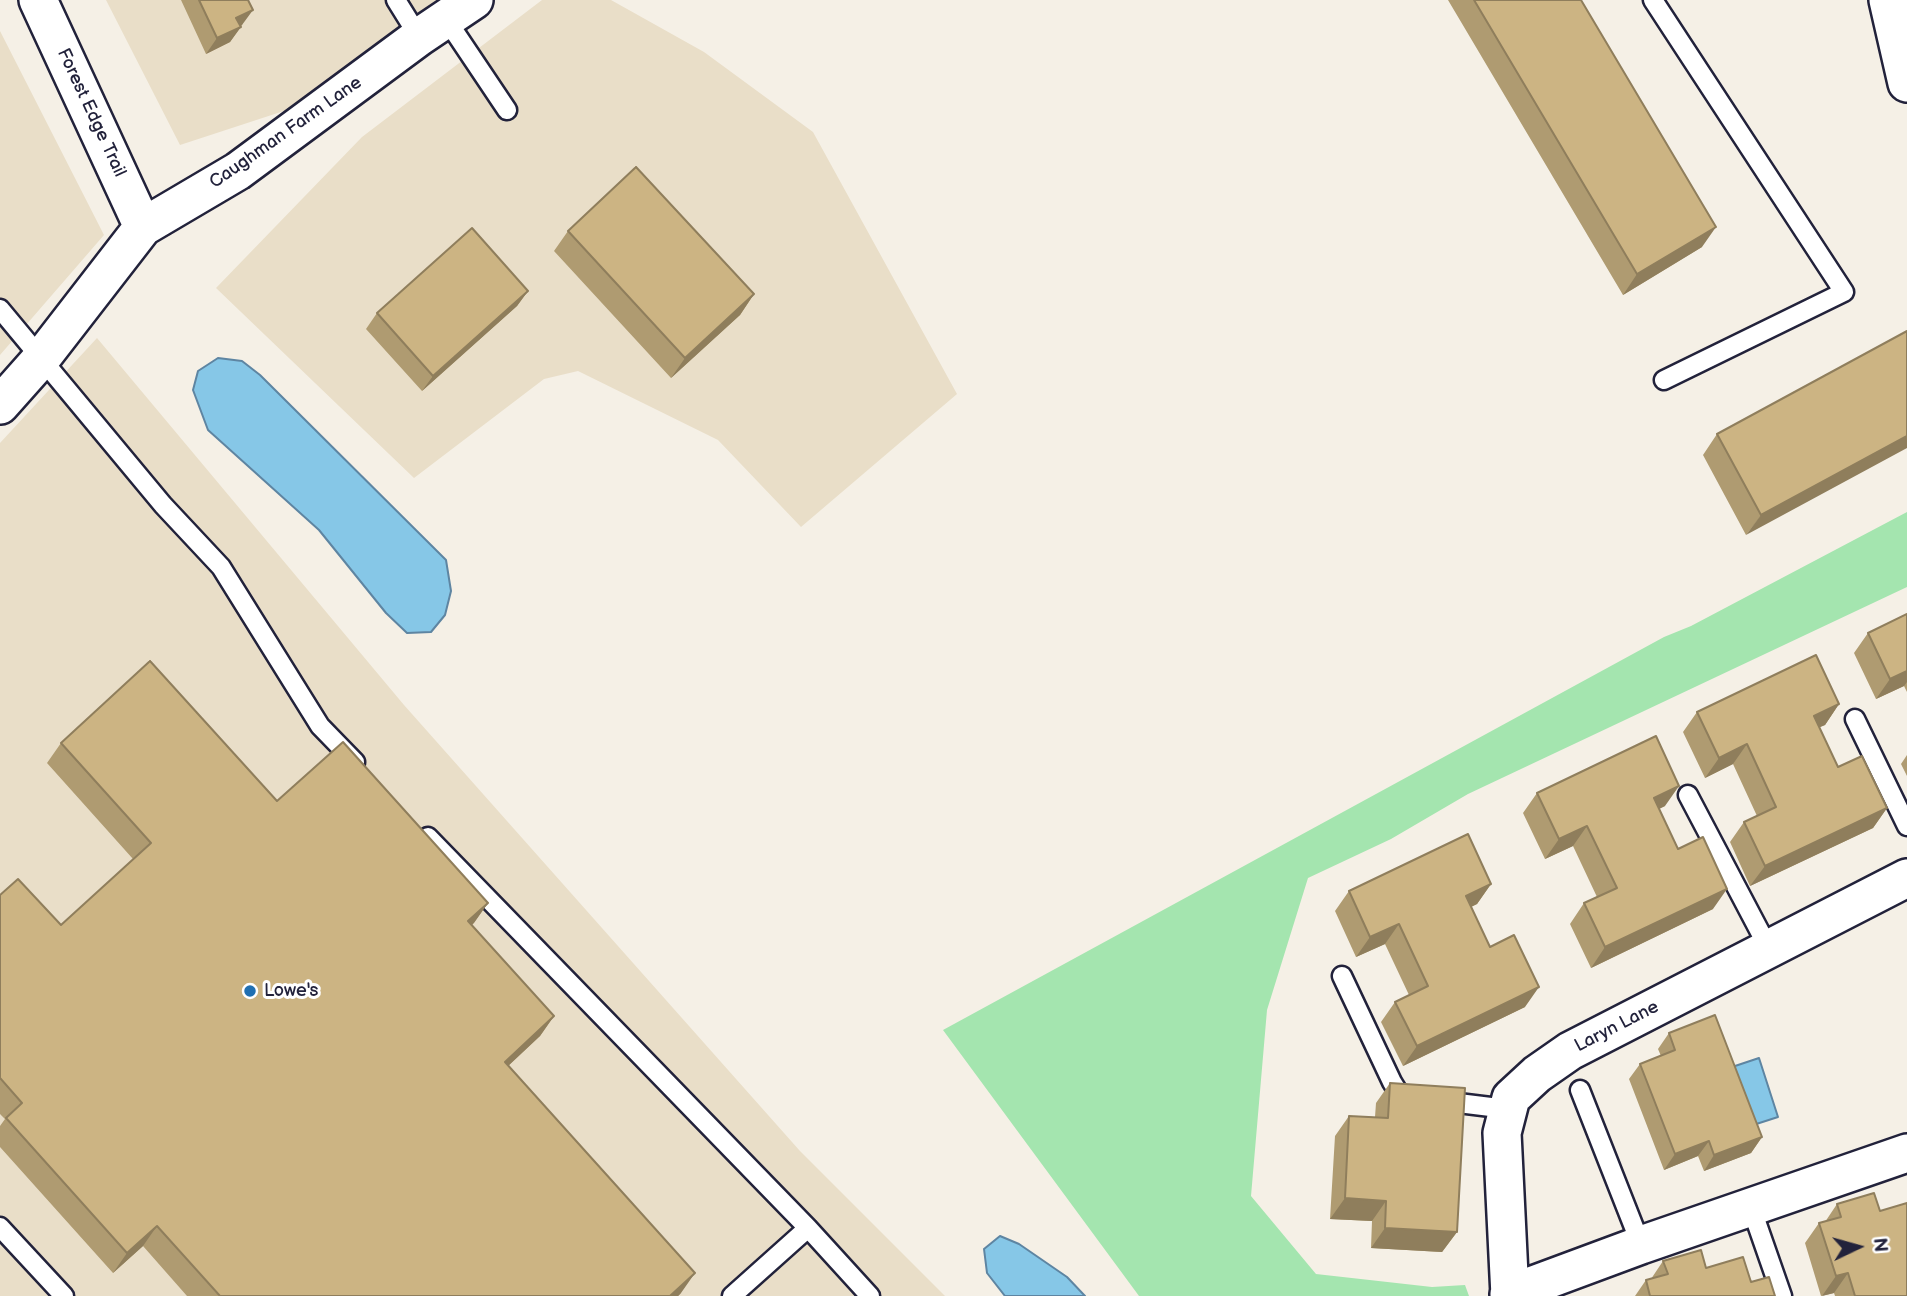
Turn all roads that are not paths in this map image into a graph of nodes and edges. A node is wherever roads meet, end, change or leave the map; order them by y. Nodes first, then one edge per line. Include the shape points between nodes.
1 (38, 0) edge
2 (396, 0) edge
3 (1653, 0) edge
4 (1888, 0) edge
5 (446, 18) edge
6 (1907, 83) edge
7 (507, 110) dead end
8 (144, 227) junction
9 (0, 309) edge
10 (40, 360) junction
11 (1664, 380) dead end
12 (0, 405) edge
13 (1855, 719) dead end
14 (368, 775) edge
15 (1688, 796) dead end
16 (415, 824) edge
17 (1907, 826) edge
18 (1907, 878) edge
19 (1769, 949) junction
20 (1342, 976) dead end
21 (1580, 1090) dead end
22 (1507, 1109) junction
23 (1907, 1153) edge
24 (1751, 1207) junction
25 (0, 1227) edge
26 (808, 1228) junction
27 (1641, 1245) junction
28 (1510, 1295) edge
29 (64, 1296) edge
30 (732, 1296) edge
31 (870, 1296) edge
32 (1782, 1296) edge

1 - 8 street, Forest Edge Trail
2 - 5 lane
3 - 11 lane via 1844,292
4 - 6 street
5 - 7 lane
5 - 8 street, Caughman Farm Lane via 238,171
8 - 10 street, Caughman Farm Lane
9 - 10 lane
10 - 12 street, Caughman Farm Lane
10 - 14 lane via 221,567 320,726
13 - 17 lane
15 - 19 lane
16 - 26 lane
18 - 19 street, Laryn Lane
19 - 22 street, Laryn Lane via 1570,1051 1537,1074 1511,1098
20 - 22 lane via 1400,1095
21 - 27 lane
22 - 28 street via 1502,1133
23 - 24 street
24 - 27 street
24 - 32 lane
25 - 29 lane
26 - 30 lane
26 - 31 lane
27 - 28 street

